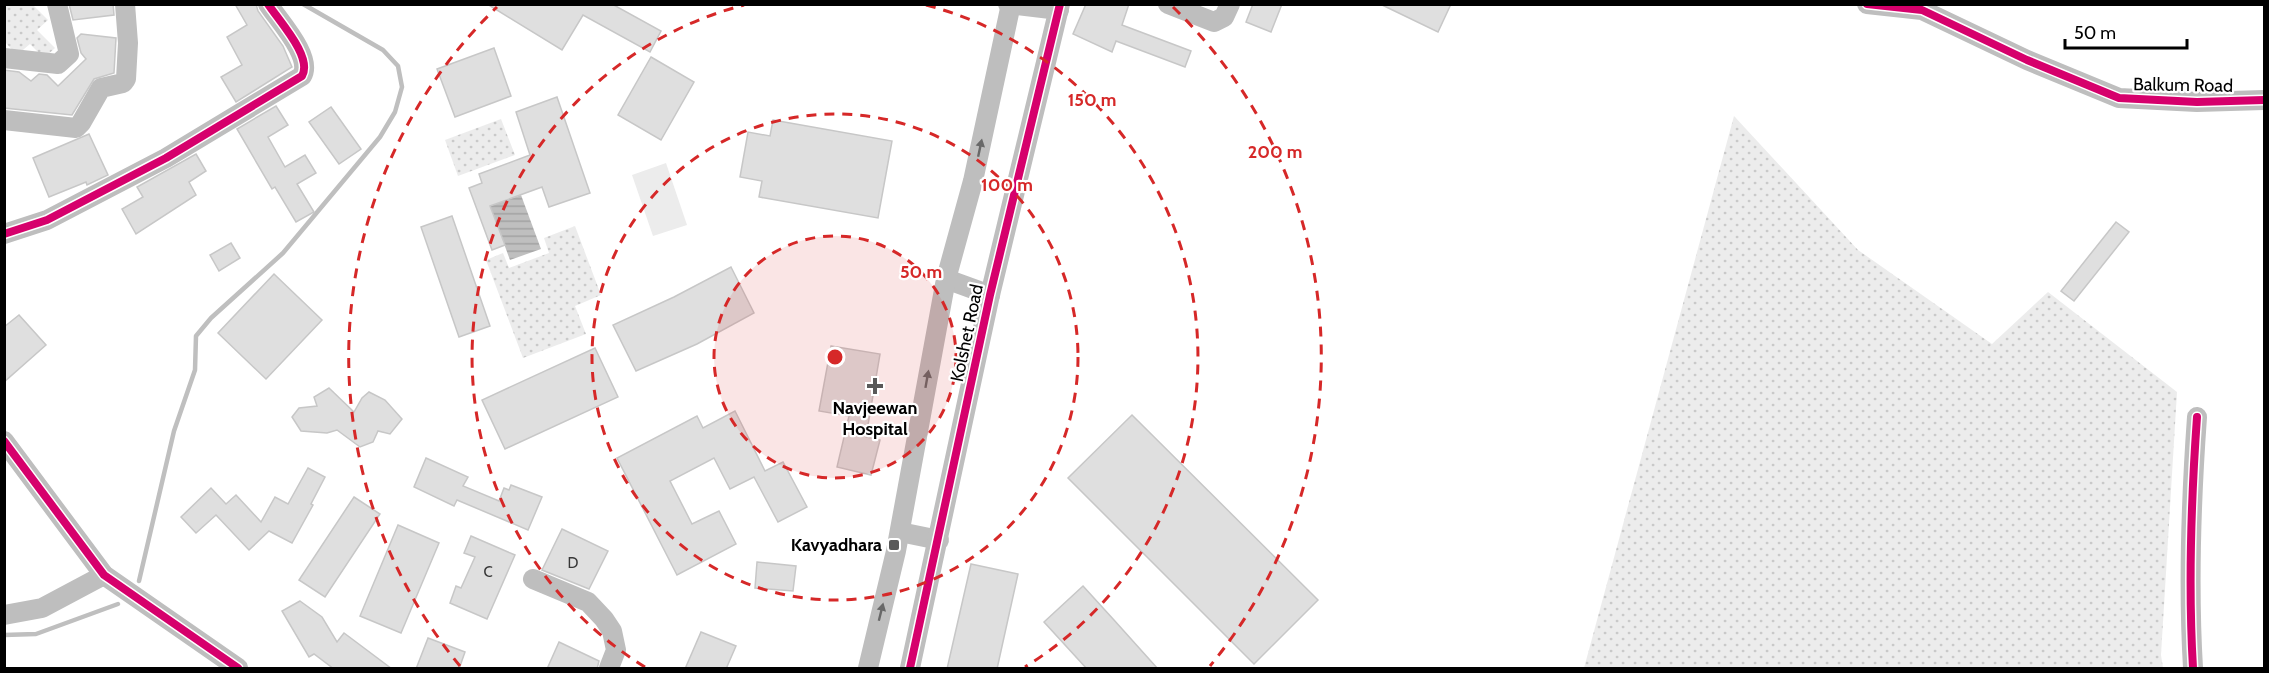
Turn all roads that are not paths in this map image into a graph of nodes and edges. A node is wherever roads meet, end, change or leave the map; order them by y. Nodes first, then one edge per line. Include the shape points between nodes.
1 (57, 4) edge
2 (125, 4) edge
3 (268, 4) edge
4 (1168, 4) edge
5 (1230, 4) edge
6 (1868, 4) edge
7 (1010, 5) edge
8 (1060, 7) edge
9 (4, 58) edge
10 (2265, 100) edge
11 (4, 120) edge
12 (4, 234) edge
13 (946, 279) junction
14 (990, 295) junction
15 (2197, 417) dead end
16 (4, 441) edge
17 (900, 532) junction
18 (939, 540) junction
19 (104, 575) junction
20 (533, 579) dead end
21 (4, 615) edge
22 (238, 669) edge
23 (609, 669) edge
24 (868, 669) edge
25 (910, 669) edge
26 (2193, 669) edge

1 - 9 street via 69,54 58,64
2 - 11 street via 128,43 123,83 101,88 76,128
3 - 12 street via 305,62 298,80 166,158 47,220
4 - 5 street via 1214,22 1224,17
6 - 10 street, Balkum Road via 1922,10 2119,98
7 - 8 street
13 -> 7 street, Kolshet Road via 973,181
8 - 14 street, Kolshet Road
13 - 14 street
17 -> 13 street, Kolshet Road
14 - 18 street, Kolshet Road
15 - 26 street via 2190,518
16 - 19 street
17 - 18 street
24 -> 17 street, Kolshet Road
18 - 25 street, Kolshet Road
19 - 21 street via 42,608
19 - 22 street
20 - 23 street via 588,602 604,619 612,631 616,650

